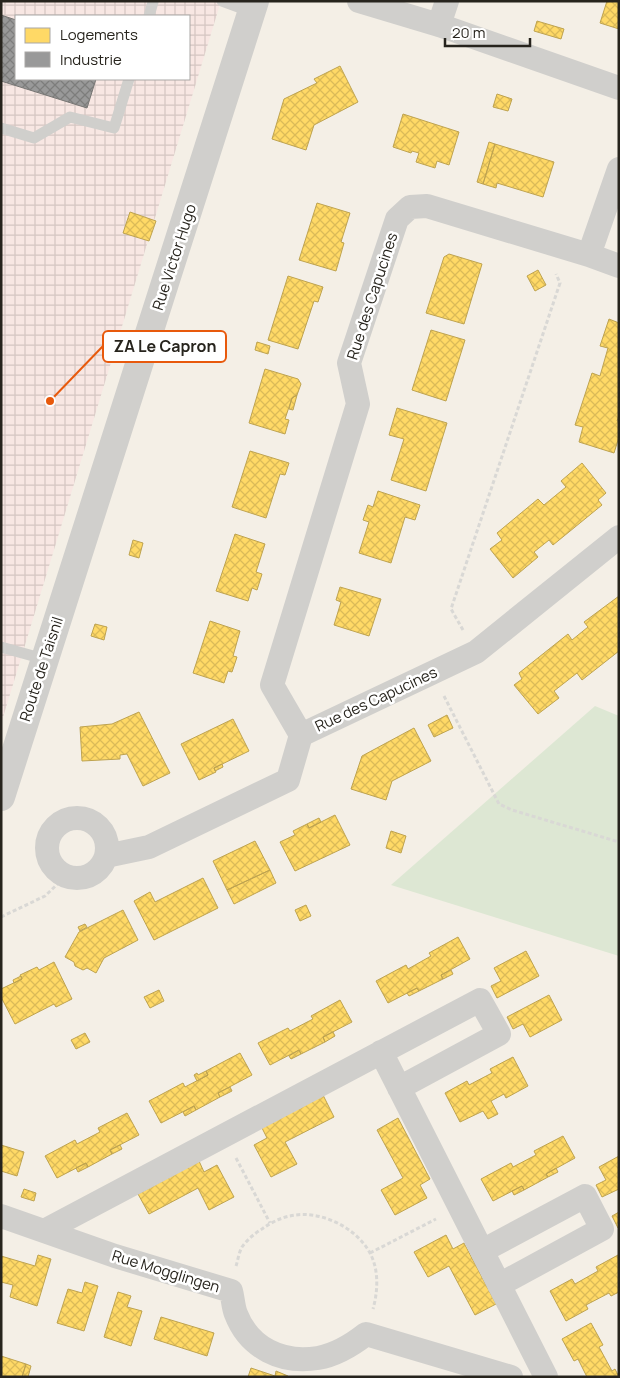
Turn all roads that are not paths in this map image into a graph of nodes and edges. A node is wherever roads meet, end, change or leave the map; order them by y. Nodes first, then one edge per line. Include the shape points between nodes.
1 (222, 1) edge
2 (358, 1) edge
3 (447, 1) edge
4 (155, 2) edge
5 (253, 7) edge
6 (149, 15) edge
7 (439, 25) junction
8 (129, 80) edge
9 (619, 88) edge
10 (1, 128) edge
11 (619, 169) edge
12 (590, 255) junction
13 (619, 266) edge
14 (619, 538) edge
15 (83, 542) joint
16 (1, 647) edge
17 (44, 659) junction
18 (301, 735) junction
19 (1, 797) edge
20 (106, 856) junction
21 (381, 1052) junction
22 (399, 1088) junction
23 (1, 1216) edge
24 (44, 1231) junction
25 (482, 1251) junction
26 (499, 1285) junction
27 (511, 1377) edge
28 (546, 1377) edge

1 - 5 lane
2 - 7 street
3 - 7 street
4 - 6 lane
5 - 15 street, Rue Victor Hugo
7 - 9 street
8 - 10 lane via 114,128 70,117 34,138
11 - 12 street
12 - 13 street, Rue des Capucines
12 - 18 street, Rue des Capucines via 427,206 410,208 397,219 349,363 358,404 272,685
14 - 18 street, Rue des Capucines via 476,652
15 - 17 street, Route de Taisnil
16 - 17 lane
17 - 19 street, Route de Taisnil
18 - 20 street, Rue des Capucines via 288,780 149,847
20 - 20 street via 106,837 97,825 84,818 64,820 50,834 47,843 51,863 66,876 85,877 95,872
21 - 22 street
21 - 22 street via 480,1000 499,1034
21 - 24 street
22 - 25 street
23 - 24 street, Rue Mogglingen
24 - 27 street, Rue Mogglingen via 232,1291 236,1313 248,1334 265,1350 292,1360 319,1358 351,1346 366,1334
25 - 26 street
25 - 26 street via 585,1196 602,1229
26 - 28 street

